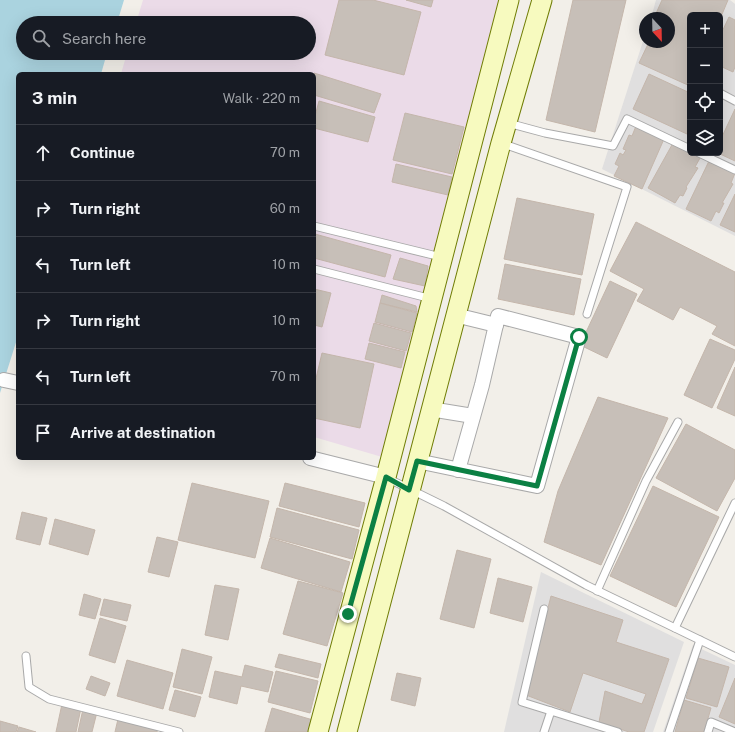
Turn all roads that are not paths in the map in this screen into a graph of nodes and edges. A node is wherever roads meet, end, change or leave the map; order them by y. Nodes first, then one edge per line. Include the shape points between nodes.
1 (509, 0) edge
2 (542, 0) edge
3 (723, 95) edge
4 (735, 101) edge
5 (483, 103) junction
6 (508, 117) junction
7 (501, 143) junction
8 (687, 145) edge
9 (705, 156) edge
10 (735, 170) edge
11 (316, 226) edge
12 (443, 257) junction
13 (316, 270) edge
14 (432, 299) junction
15 (587, 314) dead end
16 (455, 315) junction
17 (490, 324) junction
18 (4, 380) dead end
19 (16, 383) edge
20 (430, 409) junction
21 (473, 416) junction
22 (678, 422) dead end
23 (316, 460) edge
24 (417, 461) junction
25 (458, 470) junction
26 (386, 477) junction
27 (409, 490) junction
28 (735, 503) edge
29 (597, 591) junction
30 (544, 609) dead end
31 (675, 628) junction
32 (700, 640) junction
33 (26, 656) dead end
34 (735, 657) edge
35 (551, 711) junction
36 (179, 732) edge
37 (318, 732) edge
38 (347, 732) edge
39 (544, 732) edge
40 (618, 732) edge
41 (669, 732) edge
42 (708, 732) edge
43 (735, 732) edge

1 - 5 main road
2 - 6 main road
3 - 4 lane
5 - 6 main road
5 - 12 main road
6 - 7 main road
6 - 8 lane via 544,133 613,146 627,119
7 - 15 lane via 627,187
7 - 16 main road
9 - 10 lane
11 - 12 lane
12 - 14 main road
13 - 14 lane
14 - 26 main road
16 - 17 street
16 - 20 main road
17 - 21 street
17 - 25 street via 498,316 579,337 537,486
18 - 19 street
20 - 21 street
20 - 24 main road
21 - 25 street
22 - 29 lane via 646,481
23 - 26 street
24 - 25 street
24 - 27 main road
26 - 27 lane
26 - 37 main road
27 - 29 lane via 444,506
27 - 38 main road
28 - 31 lane
29 - 31 lane
30 - 35 lane via 522,702
31 - 32 lane
32 - 34 lane
32 - 41 lane
33 - 36 lane via 29,687 49,699
35 - 39 lane
35 - 40 lane
42 - 43 lane via 711,722

